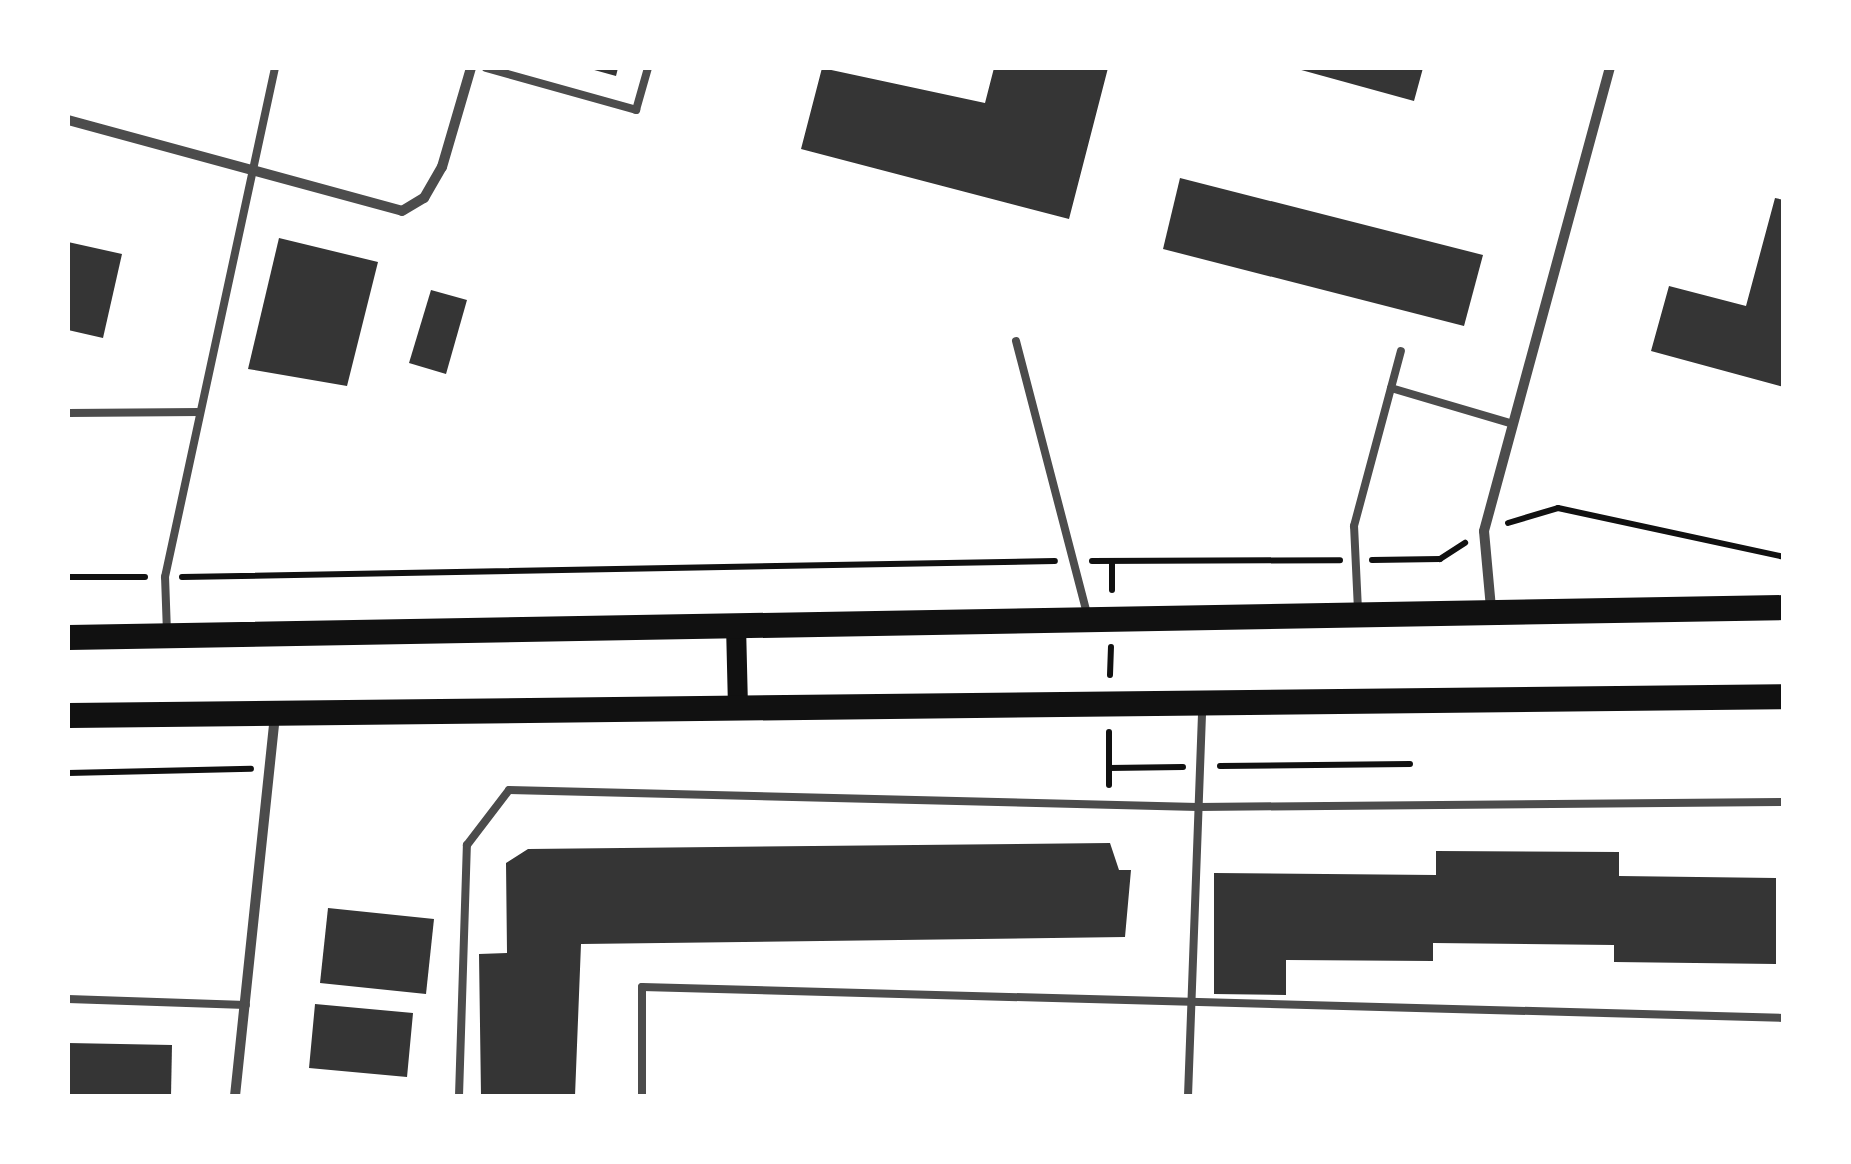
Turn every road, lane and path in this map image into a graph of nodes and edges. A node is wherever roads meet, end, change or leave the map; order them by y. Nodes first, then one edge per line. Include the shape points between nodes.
1 (274, 68) edge
2 (471, 68) edge
3 (486, 68) edge
4 (648, 68) edge
5 (1610, 68) edge
6 (68, 120) edge
7 (250, 172) junction
8 (1016, 341) dead end
9 (1401, 351) dead end
10 (1391, 388) junction
11 (200, 412) junction
12 (68, 413) edge
13 (1513, 424) junction
14 (1484, 531) junction
15 (1784, 557) edge
16 (1356, 560) junction
17 (1074, 561) junction
18 (68, 578) edge
19 (165, 578) junction
20 (1784, 607) edge
21 (1491, 608) junction
22 (1358, 610) junction
23 (1088, 617) junction
24 (736, 625) junction
25 (168, 637) junction
26 (68, 638) edge
27 (1784, 696) edge
28 (1202, 702) junction
29 (738, 708) junction
30 (275, 714) junction
31 (68, 716) edge
32 (1410, 764) dead end
33 (1200, 767) junction
34 (1109, 768) dead end
35 (270, 769) junction
36 (68, 773) edge
37 (1784, 802) edge
38 (1198, 807) junction
39 (68, 999) edge
40 (1189, 1003) junction
41 (246, 1006) junction
42 (1784, 1018) edge
43 (235, 1096) edge
44 (460, 1096) edge
45 (642, 1096) edge
46 (1188, 1096) edge

1 - 7 lane
2 - 7 street via 442,167 424,198 402,211
3 - 4 lane via 636,110
5 - 13 street
6 - 7 street
7 - 11 lane
8 - 17 lane
9 - 10 lane
10 - 13 lane
10 - 16 lane via 1354,526
11 - 12 lane
11 - 19 lane
13 - 14 street
14 - 15 path via 1558,508
14 - 16 path via 1440,560
14 - 21 street
16 - 17 path
16 - 22 lane
17 - 19 path
17 - 23 lane
18 - 19 path
19 - 25 lane
20 - 21 main road
21 - 22 main road
22 - 23 main road
23 - 24 main road
24 - 25 main road
24 - 29 main road
25 - 26 main road
27 - 28 main road
28 - 29 main road
28 - 33 lane
29 - 30 main road
30 - 31 main road
30 - 35 street
32 - 33 path
33 - 34 path
33 - 38 lane
35 - 36 path
35 - 41 street
37 - 38 lane
38 - 40 lane
38 - 44 lane via 510,790 467,844
39 - 41 lane
40 - 42 lane
40 - 45 lane via 642,987
40 - 46 lane
41 - 43 street

